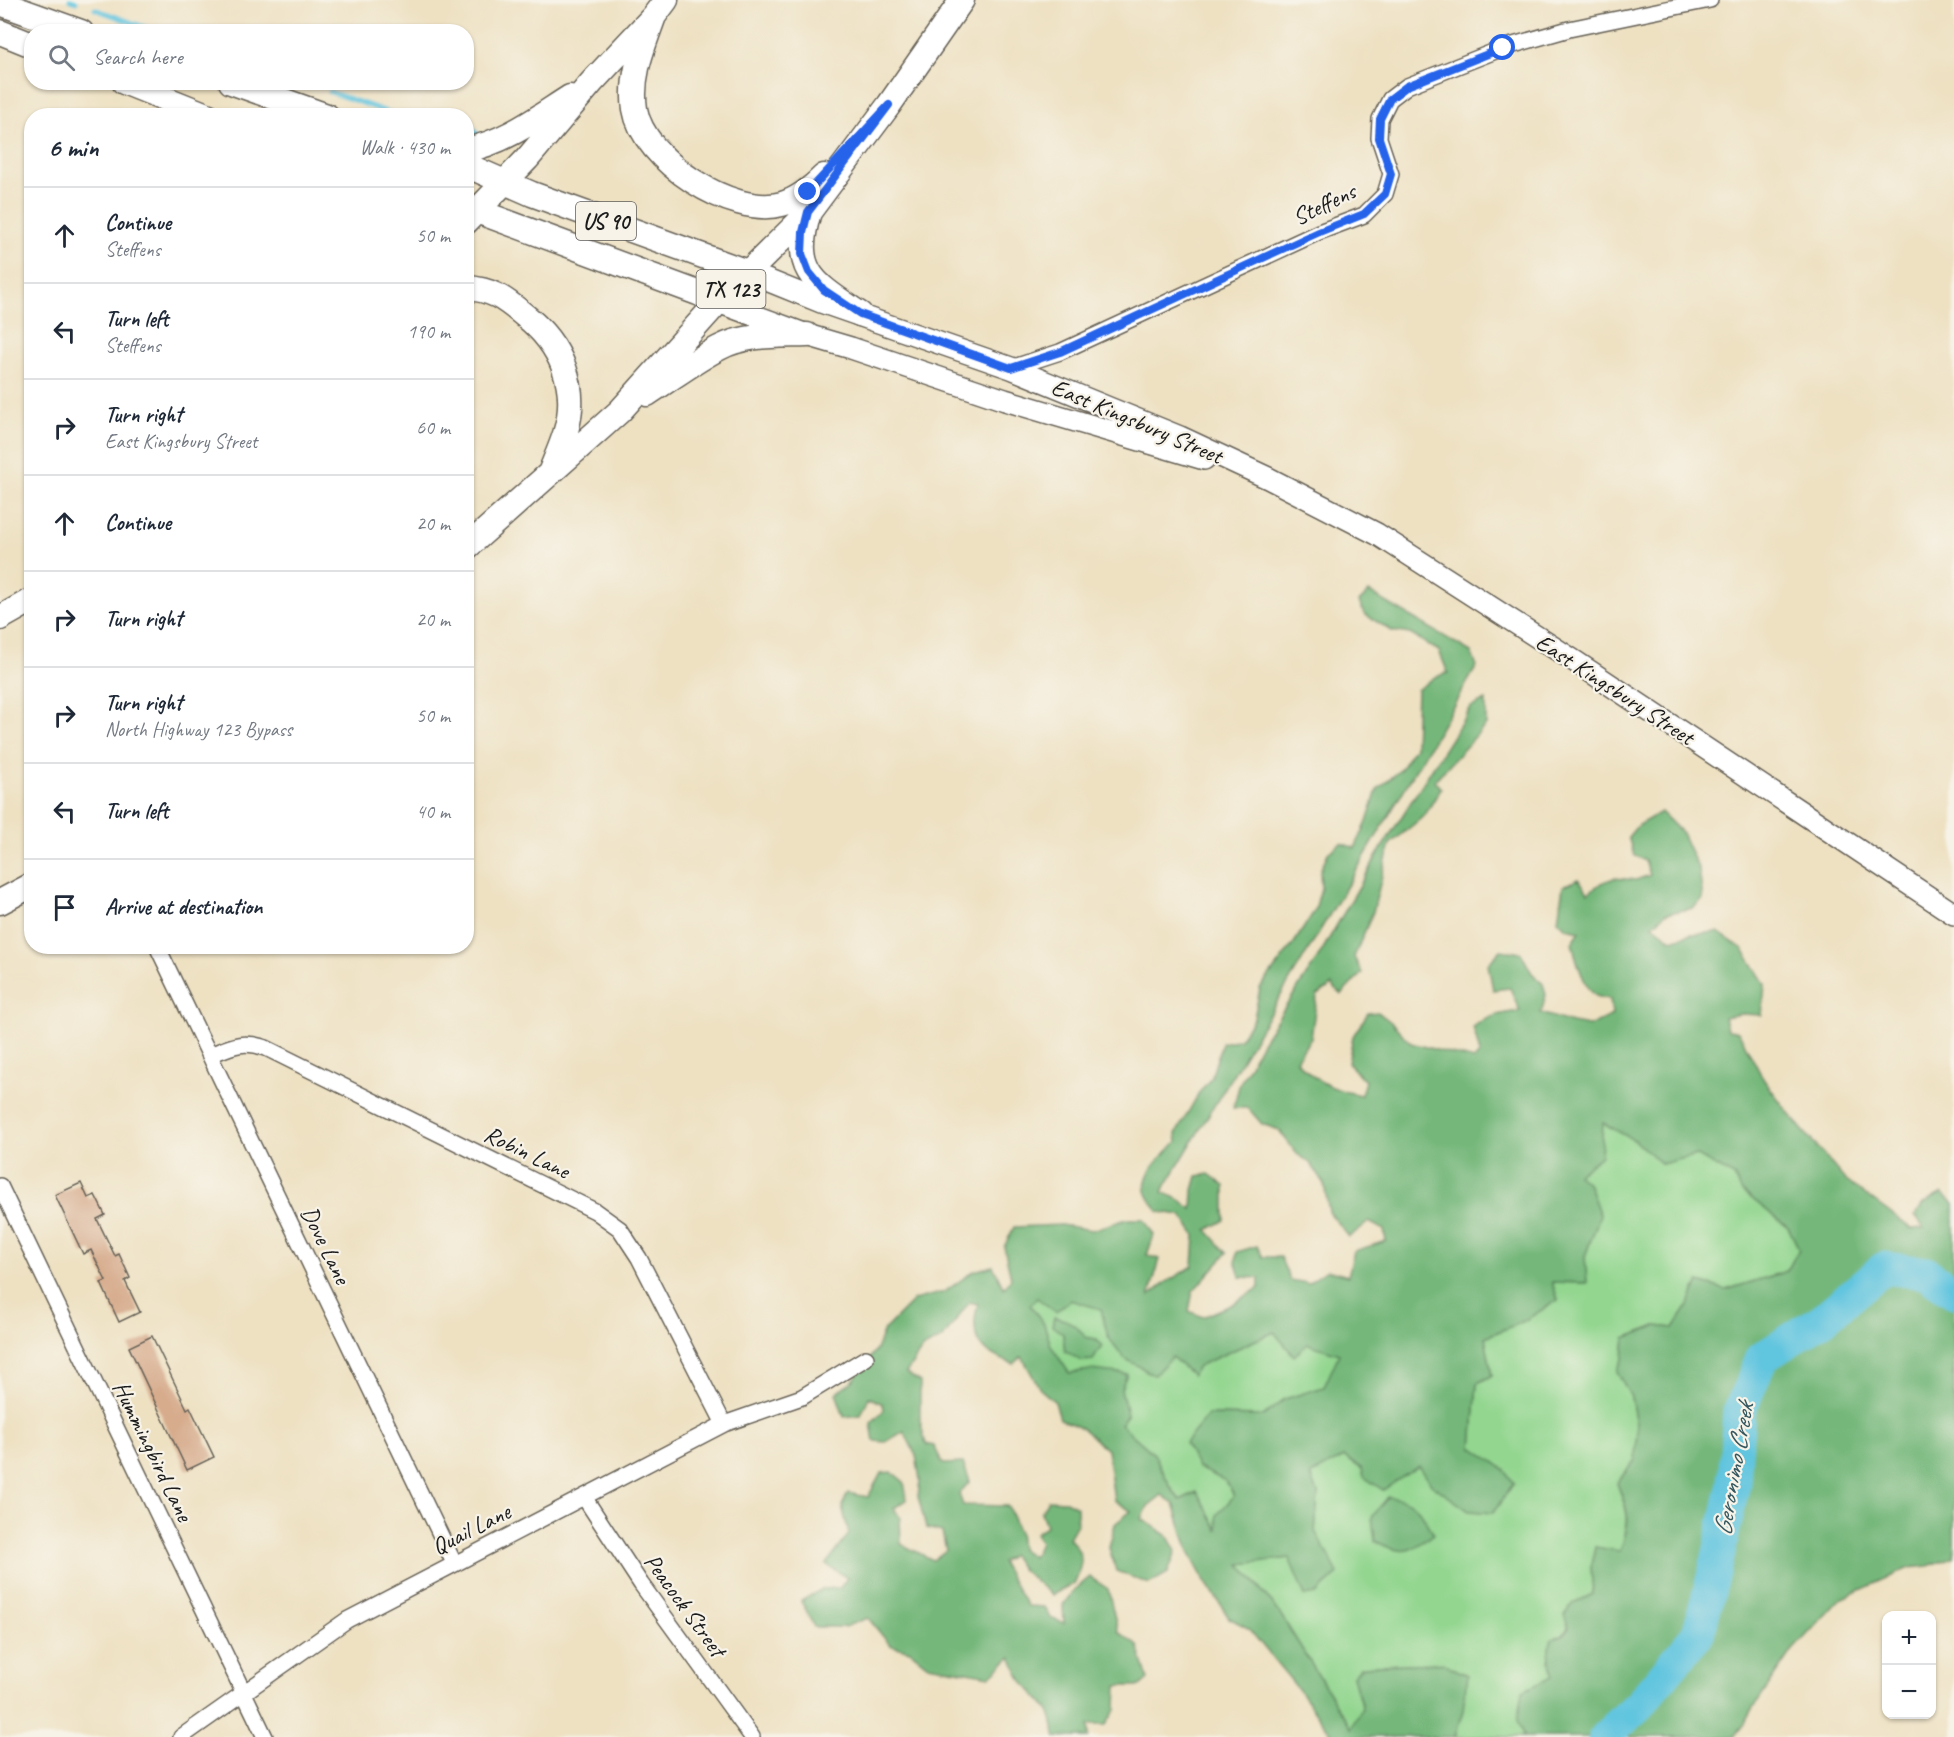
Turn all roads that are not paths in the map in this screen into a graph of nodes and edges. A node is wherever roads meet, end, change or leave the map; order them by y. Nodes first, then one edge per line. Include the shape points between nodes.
1 (963, 0) edge
2 (1710, 0) edge
3 (0, 3) edge
4 (660, 8) edge
5 (59, 24) edge
6 (0, 32) edge
7 (24, 42) edge
8 (592, 82) junction
9 (144, 90) edge
10 (254, 90) edge
11 (889, 105) junction
12 (189, 108) edge
13 (304, 108) edge
14 (474, 149) edge
15 (474, 168) edge
16 (505, 182) junction
17 (474, 209) edge
18 (808, 212) junction
19 (474, 214) edge
20 (747, 272) junction
21 (474, 288) edge
22 (718, 302) junction
23 (860, 314) junction
24 (807, 335) junction
25 (1011, 368) junction
26 (620, 411) junction
27 (549, 475) junction
28 (1268, 478) junction
29 (474, 541) edge
30 (24, 604) edge
31 (0, 618) edge
32 (24, 889) edge
33 (0, 902) edge
34 (1954, 914) edge
35 (160, 954) edge
36 (210, 1055) junction
37 (0, 1186) edge
38 (866, 1358) dead end
39 (724, 1424) junction
40 (584, 1497) junction
41 (454, 1563) junction
42 (244, 1693) junction
43 (181, 1737) edge
44 (266, 1737) edge
45 (752, 1737) edge

1 - 11 main road, TX 123
2 - 25 street, Steffens via 1569,29 1503,48 1407,86 1390,99 1380,119 1379,138 1391,174 1385,194 1364,214 1060,352
3 - 5 main road
4 - 8 main road
4 - 11 main road via 636,67 635,112 644,134 664,157 716,195 758,206 782,204 808,192
6 - 7 main road
8 - 14 main road via 514,133
8 - 16 main road
9 - 12 main road
10 - 13 main road
11 - 18 main road, TX 123
15 - 16 main road, East Kingsbury Street / US 90
16 - 17 main road
16 - 20 main road, East Kingsbury Street / US 90
18 - 20 main road, TX 123
18 - 23 main road via 802,254 809,272 824,290
19 - 22 main road, East Kingsbury Street / US 90
20 - 22 main road, TX 123
20 - 23 main road, East Kingsbury Street / US 90
21 - 27 main road via 484,289 529,319 550,340 565,366 570,395 566,432
22 - 24 main road, East Kingsbury Street / US 90
22 - 26 main road, TX 123
23 - 25 main road, East Kingsbury Street / US 90
24 - 26 main road via 764,336 720,347
24 - 28 main road, East Kingsbury Street / US 90 via 1005,400
25 - 28 main road, East Kingsbury Street / US 90 via 1180,437
26 - 27 main road, TX 123
27 - 29 main road, TX 123
28 - 34 main road, East Kingsbury Street / US 90 via 1377,534
30 - 31 main road
32 - 33 main road
35 - 36 street, Dove Lane
36 - 39 street, Robin Lane via 234,1045 251,1043 266,1048 595,1211 620,1229 639,1258
36 - 41 street, Dove Lane
37 - 42 street, Hummingbird Lane
38 - 39 street, Quail Lane via 802,1397
39 - 40 street, Quail Lane
40 - 41 street, Quail Lane
40 - 45 street, Peacock Street via 640,1584
41 - 42 street, Quail Lane via 347,1620
42 - 43 street, Quail Lane
42 - 44 street, Hummingbird Lane

